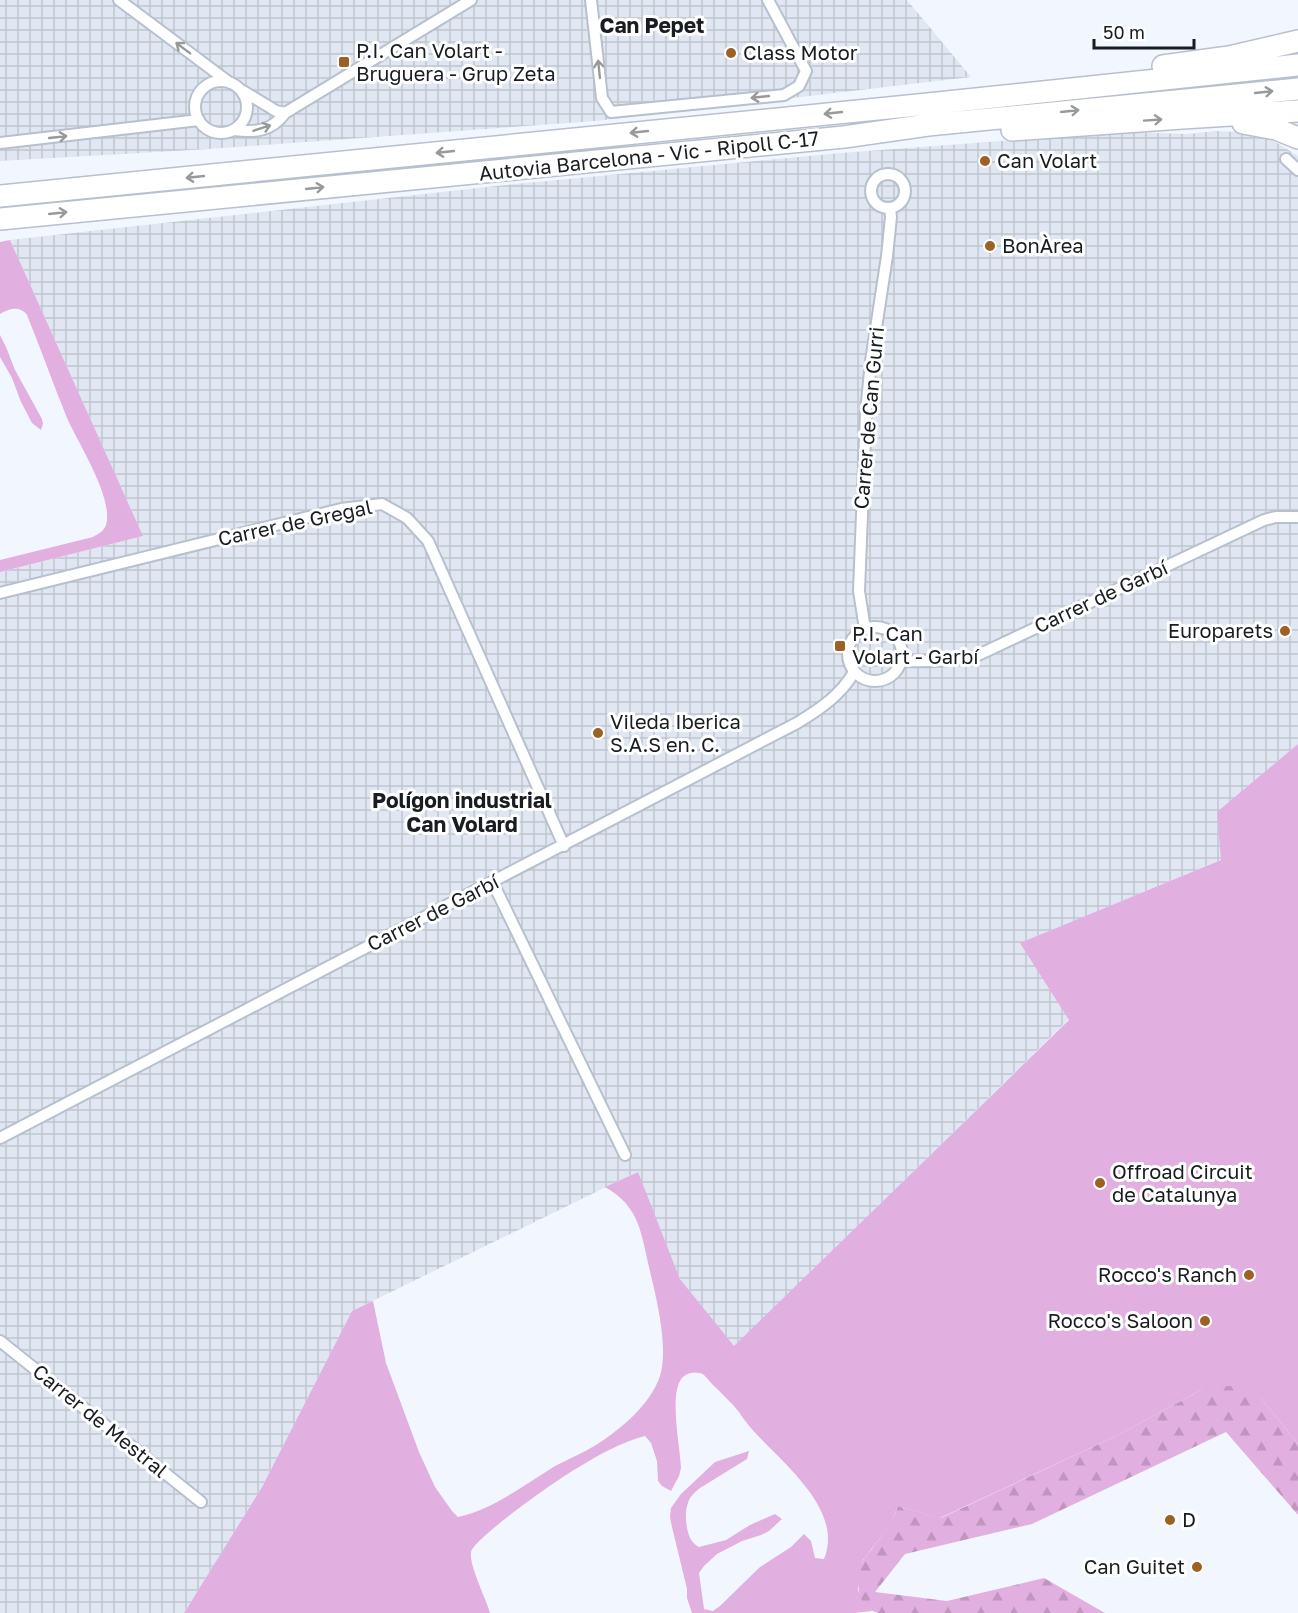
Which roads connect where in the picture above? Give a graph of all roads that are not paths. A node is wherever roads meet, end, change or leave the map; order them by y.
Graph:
1 (119, 0) edge
2 (471, 0) edge
3 (591, 0) edge
4 (768, 0) edge
5 (1298, 41) edge
6 (1298, 65) edge
7 (234, 85) junction
8 (1298, 89) edge
9 (1298, 111) edge
10 (285, 113) junction
11 (928, 114) junction
12 (1201, 118) junction
13 (199, 120) junction
14 (234, 130) junction
15 (1298, 138) edge
16 (0, 143) edge
17 (1286, 159) dead end
18 (1298, 170) edge
19 (111, 185) junction
20 (0, 186) edge
21 (0, 196) edge
22 (890, 208) dead end
23 (0, 219) edge
24 (1298, 517) edge
25 (0, 592) edge
26 (865, 629) junction
27 (901, 661) junction
28 (854, 672) junction
29 (564, 846) junction
30 (493, 883) junction
31 (0, 1138) edge
32 (625, 1155) dead end
33 (0, 1341) edge
34 (201, 1502) dead end

7 -> 1 street
2 - 10 street
4 -> 3 street
5 - 11 highway
6 - 11 highway, Autovia Barcelona - Vic - Ripoll C-17
7 - 10 street
7 - 13 street
7 - 14 street
11 -> 8 highway, Autovia Barcelona - Vic - Ripoll C-17
9 - 12 highway
14 -> 10 street
11 -> 12 highway
11 -> 19 highway, Autovia Barcelona - Vic - Ripoll C-17
23 -> 11 highway, Autovia Barcelona - Vic - Ripoll C-17
12 - 15 highway
13 - 14 street
16 -> 13 street
17 - 18 street
19 - 20 highway
19 - 21 highway
22 - 26 street, Carrer de Can Gurri
24 - 27 street, Carrer de Garbí
25 - 29 street, Carrer de Gregal
26 - 27 street
26 - 28 street
27 - 28 street
28 - 29 street, Carrer de Garbí
29 - 30 street, Carrer de Garbí
30 - 31 street, Carrer de Garbí
30 - 32 street
33 - 34 street, Carrer de Mestral

